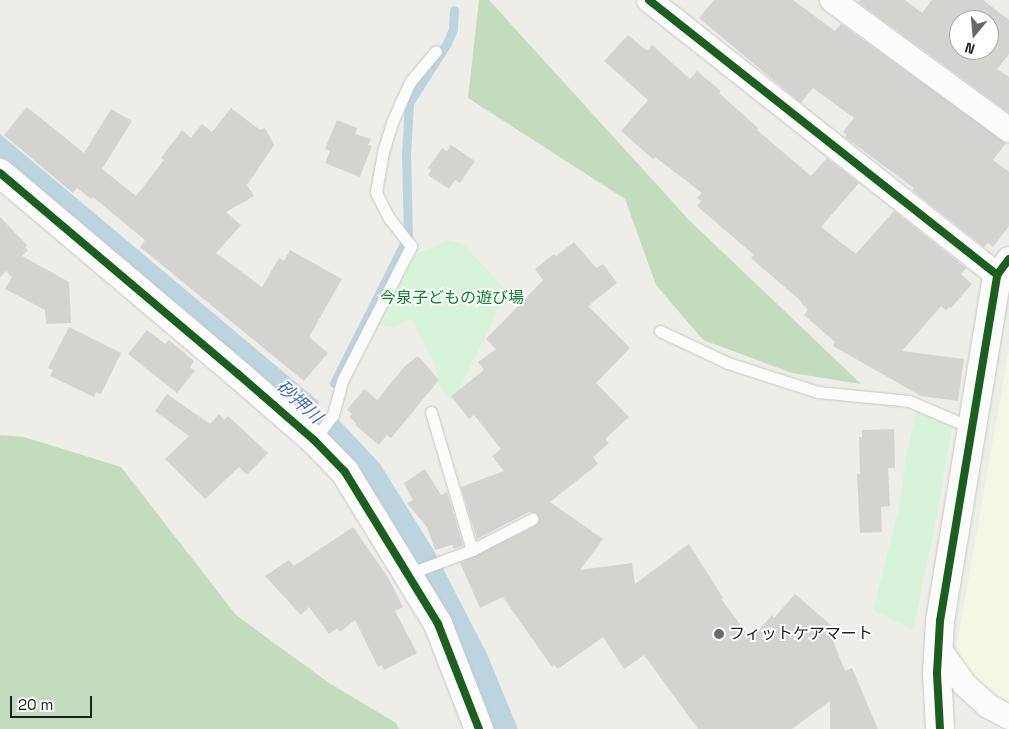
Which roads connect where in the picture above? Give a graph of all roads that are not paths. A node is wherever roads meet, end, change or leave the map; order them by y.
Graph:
1 (832, 0) edge
2 (662, 5) edge
3 (436, 51) dead end
4 (1009, 130) edge
5 (0, 173) edge
6 (1003, 267) edge
7 (660, 331) dead end
8 (431, 412) dead end
9 (972, 428) junction
10 (314, 440) junction
11 (532, 519) dead end
12 (472, 550) junction
13 (408, 574) junction
14 (939, 649) junction
15 (1009, 717) edge
16 (479, 729) edge
17 (940, 729) edge

1 - 4 street
2 - 6 street
3 - 10 lane
5 - 10 street
6 - 9 street
7 - 9 lane
8 - 12 lane
9 - 14 street
10 - 13 street
11 - 12 lane
12 - 13 lane
13 - 16 street
14 - 15 street
14 - 17 street

